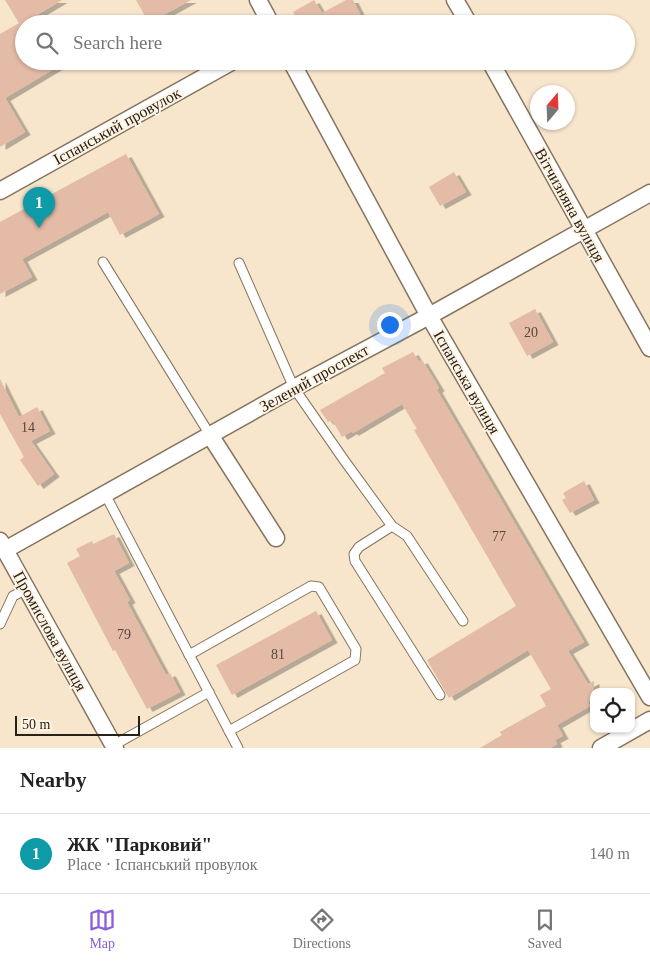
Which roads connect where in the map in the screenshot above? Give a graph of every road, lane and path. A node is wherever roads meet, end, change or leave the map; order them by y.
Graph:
1 (258, 0) edge
2 (455, 0) edge
3 (266, 15) edge
4 (464, 15) edge
5 (217, 70) edge
6 (296, 70) edge
7 (495, 70) edge
8 (0, 191) edge
9 (650, 193) edge
10 (584, 229) junction
11 (103, 262) dead end
12 (239, 263) dead end
13 (429, 316) junction
14 (650, 348) edge
15 (294, 388) junction
16 (210, 435) junction
17 (105, 494) junction
18 (392, 526) junction
19 (276, 538) dead end
20 (3, 545) edge
21 (27, 588) junction
22 (463, 621) dead end
23 (0, 624) edge
24 (189, 655) junction
25 (209, 692) junction
26 (440, 695) dead end
27 (650, 698) edge
28 (650, 720) edge
29 (229, 731) junction
30 (114, 746) edge
31 (238, 748) edge
32 (601, 748) edge

1 - 3 street
2 - 4 street
5 - 8 street, Іспанський провулок
6 - 13 street, Іспанська вулиця
7 - 10 street, Вітчизняна вулиця
9 - 10 street, Зелений проспект
10 - 13 street, Зелений проспект
10 - 14 street, Вітчизняна вулиця
11 - 16 lane
12 - 15 lane
13 - 15 street, Зелений проспект
13 - 27 street, Іспанська вулиця
15 - 16 street, Зелений проспект
15 - 18 lane
16 - 17 street, Зелений проспект
16 - 19 street
17 - 20 street, Зелений проспект
17 - 24 lane
18 - 22 lane
18 - 26 lane
20 - 21 street, Промислова вулиця
21 - 23 lane
21 - 30 street, Промислова вулиця
24 - 25 lane
24 - 29 lane
25 - 29 lane
25 - 30 lane
28 - 32 street
29 - 31 lane

